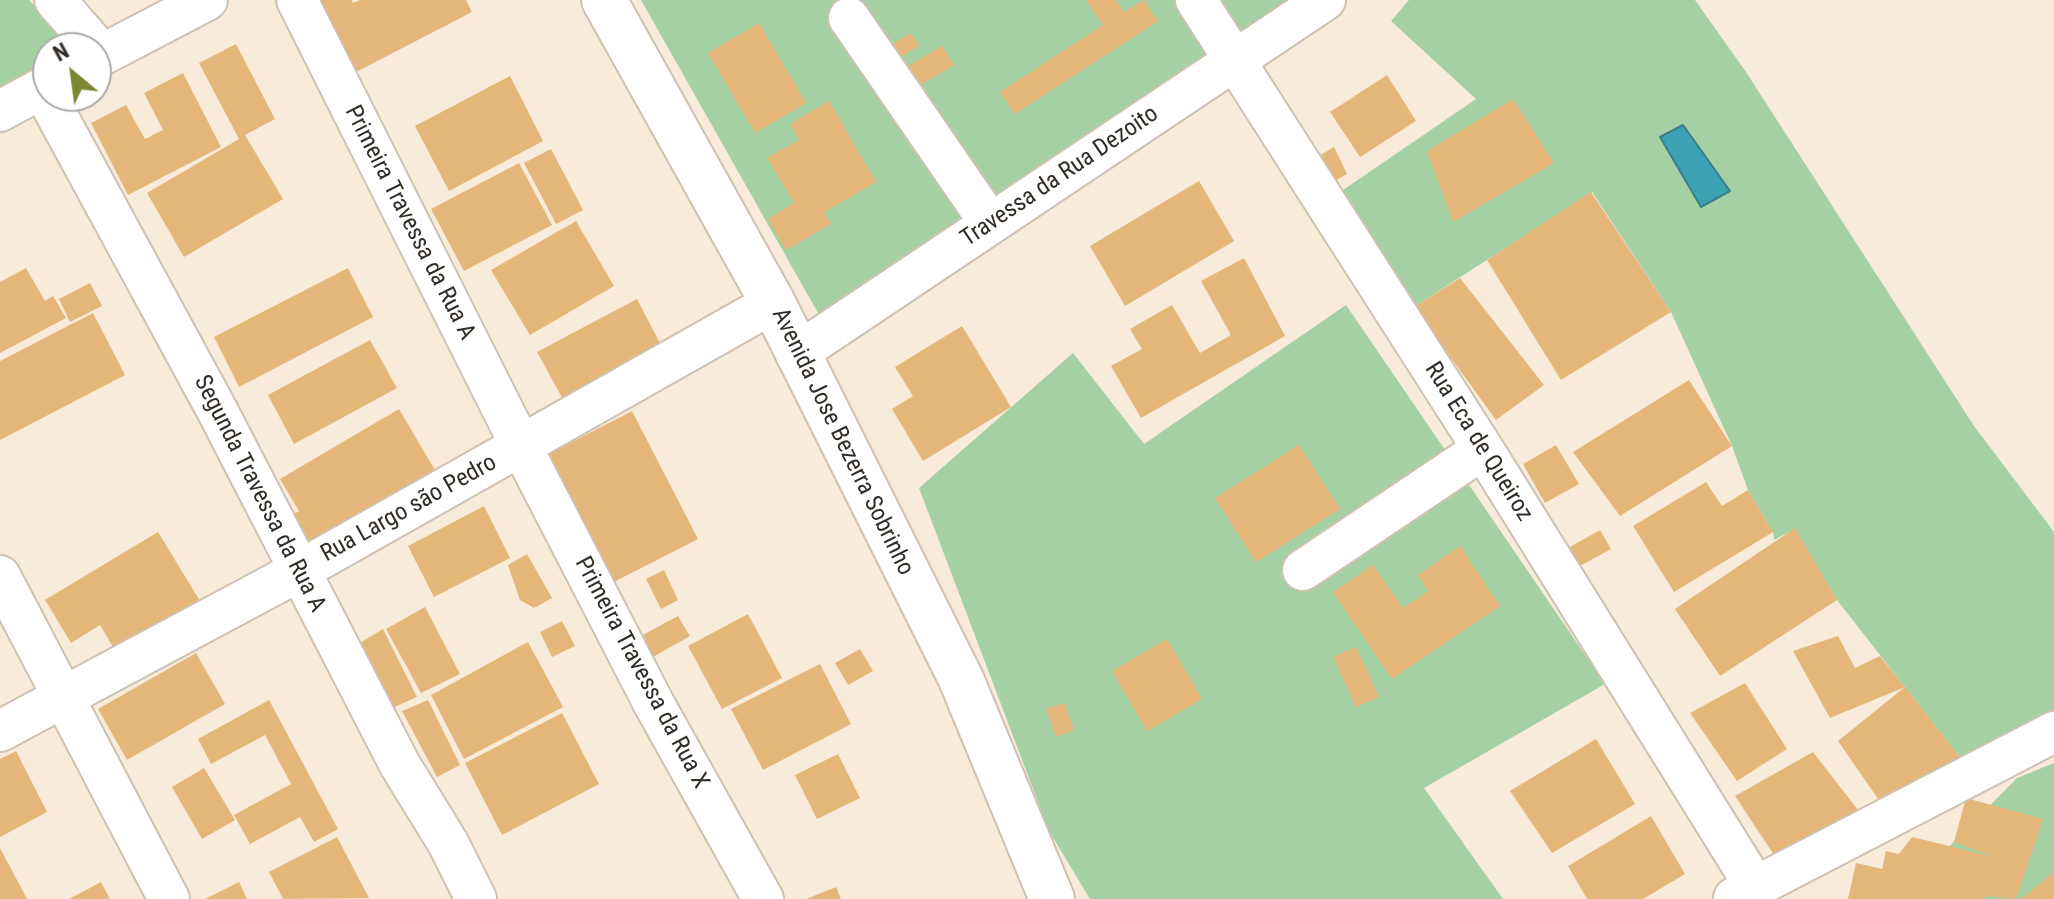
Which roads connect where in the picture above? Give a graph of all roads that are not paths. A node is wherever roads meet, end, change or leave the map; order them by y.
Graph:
1 (55, 0) edge
2 (207, 0) edge
3 (297, 0) edge
4 (604, 0) edge
5 (1196, 0) edge
6 (1325, 0) edge
7 (849, 18) dead end
8 (80, 32) edge
9 (112, 49) edge
10 (1234, 61) junction
11 (32, 94) edge
12 (0, 111) edge
13 (58, 112) edge
14 (990, 223) junction
15 (773, 303) junction
16 (796, 354) junction
17 (521, 446) junction
18 (1483, 449) junction
19 (1303, 570) dead end
20 (299, 571) junction
21 (0, 576) edge
22 (62, 696) junction
23 (0, 731) edge
24 (2054, 732) edge
25 (1744, 892) edge
26 (169, 899) edge
27 (476, 899) edge
28 (763, 899) edge
29 (1052, 899) edge

1 - 8 street
2 - 9 street
3 - 17 street, Primeira Travessa da Rua A
4 - 15 main road, Avenida Jose Bezerra Sobrinho
5 - 10 street, Rua Eca de Queiroz
6 - 10 street, Travessa da Rua Dezoito
7 - 14 street
10 - 14 street, Travessa da Rua Dezoito
10 - 18 street, Rua Eca de Queiroz
11 - 12 street
13 - 20 street, Segunda Travessa da Rua A
14 - 16 street, Travessa da Rua Dezoito
15 - 16 main road, Avenida Jose Bezerra Sobrinho
15 - 17 street, Rua Largo são Pedro
16 - 29 main road, Avenida Jose Bezerra Sobrinho
17 - 20 street, Rua Largo são Pedro
17 - 28 street, Primeira Travessa da Rua X
18 - 19 street
18 - 25 street, Rua Eca de Queiroz
20 - 22 street, Rua Largo são Pedro
20 - 27 street, Segunda Travessa da Rua A
21 - 22 street
22 - 23 street, Rua Largo são Pedro
22 - 26 street
24 - 25 street

